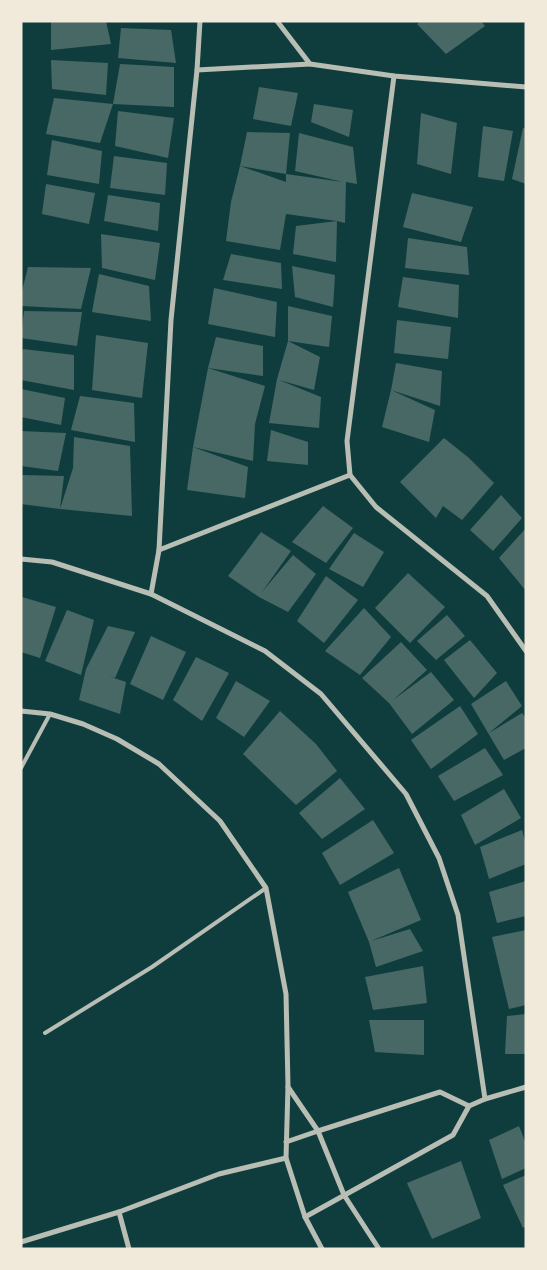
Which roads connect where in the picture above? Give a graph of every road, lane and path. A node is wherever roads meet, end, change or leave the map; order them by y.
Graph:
1 (200, 21) edge
2 (277, 21) edge
3 (310, 64) junction
4 (197, 70) junction
5 (394, 76) junction
6 (526, 87) edge
7 (350, 475) junction
8 (159, 550) junction
9 (21, 559) edge
10 (151, 594) junction
11 (526, 651) edge
12 (21, 711) edge
13 (50, 714) junction
14 (21, 768) edge
15 (266, 888) junction
16 (45, 1033) dead end
17 (288, 1086) junction
18 (526, 1086) edge
19 (485, 1099) junction
20 (469, 1106) junction
21 (318, 1131) junction
22 (286, 1142) junction
23 (286, 1158) junction
24 (344, 1195) junction
25 (119, 1212) junction
26 (305, 1218) junction
27 (21, 1242) edge
28 (129, 1249) edge
29 (322, 1249) edge
30 (379, 1249) edge

1 - 4 street
2 - 3 street
3 - 4 street
3 - 5 street
4 - 8 street
5 - 6 street
5 - 7 street
7 - 8 street
7 - 11 street
8 - 10 street
9 - 10 street
10 - 19 street
12 - 13 street
13 - 14 lane
13 - 15 street
15 - 16 lane
15 - 17 street
17 - 21 street
17 - 22 street
18 - 19 street
19 - 20 street
20 - 21 street
20 - 24 street
21 - 22 street
21 - 24 street
22 - 23 street
23 - 25 street
23 - 26 street
24 - 26 street
24 - 30 street
25 - 27 street
25 - 28 street
26 - 29 street

